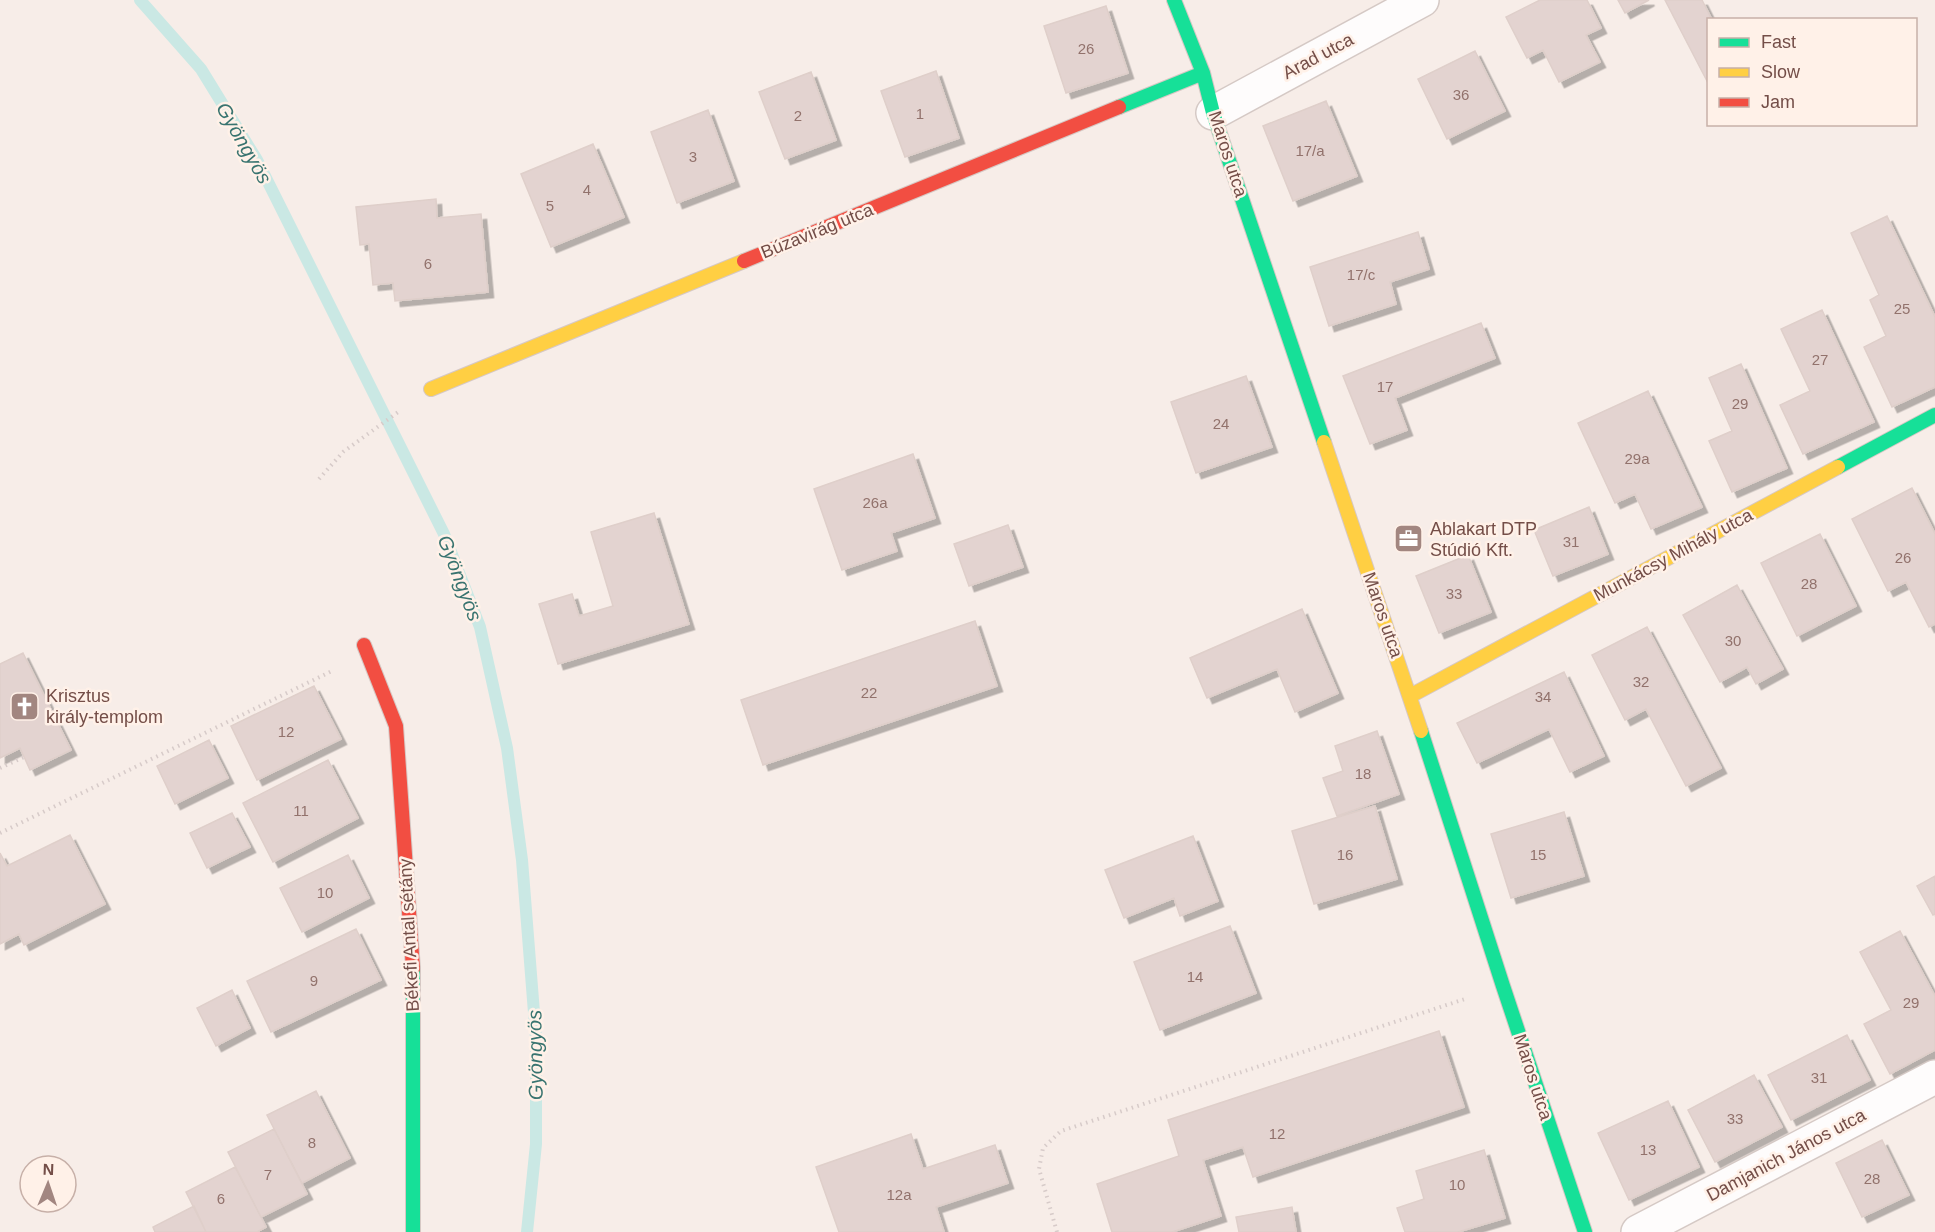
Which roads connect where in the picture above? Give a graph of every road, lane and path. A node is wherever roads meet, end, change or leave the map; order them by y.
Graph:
1 (1174, 0) edge
2 (1422, 0) edge
3 (1203, 73) junction
4 (1214, 113) junction
5 (431, 389) joint
6 (1935, 415) edge
7 (319, 479) dead end
8 (366, 650) joint
9 (1410, 696) junction
10 (24, 757) dead end
11 (0, 768) edge
12 (0, 833) edge
13 (1503, 986) junction
14 (1935, 1077) edge
15 (413, 1232) edge
16 (1057, 1232) edge
17 (1585, 1232) edge
18 (1638, 1232) edge

1 - 3 street, Maros utca
2 - 4 street, Arad utca
3 - 4 street, Maros utca
3 - 5 street, Búzavirág utca
4 - 9 street, Maros utca
5 - 7 path
6 - 9 street, Munkácsy Mihály utca
8 - 12 path
8 - 15 street, Békefi Antal sétány
9 - 13 street, Maros utca
10 - 11 path
13 - 16 path
13 - 17 street, Maros utca
14 - 18 street, Damjanich János utca

